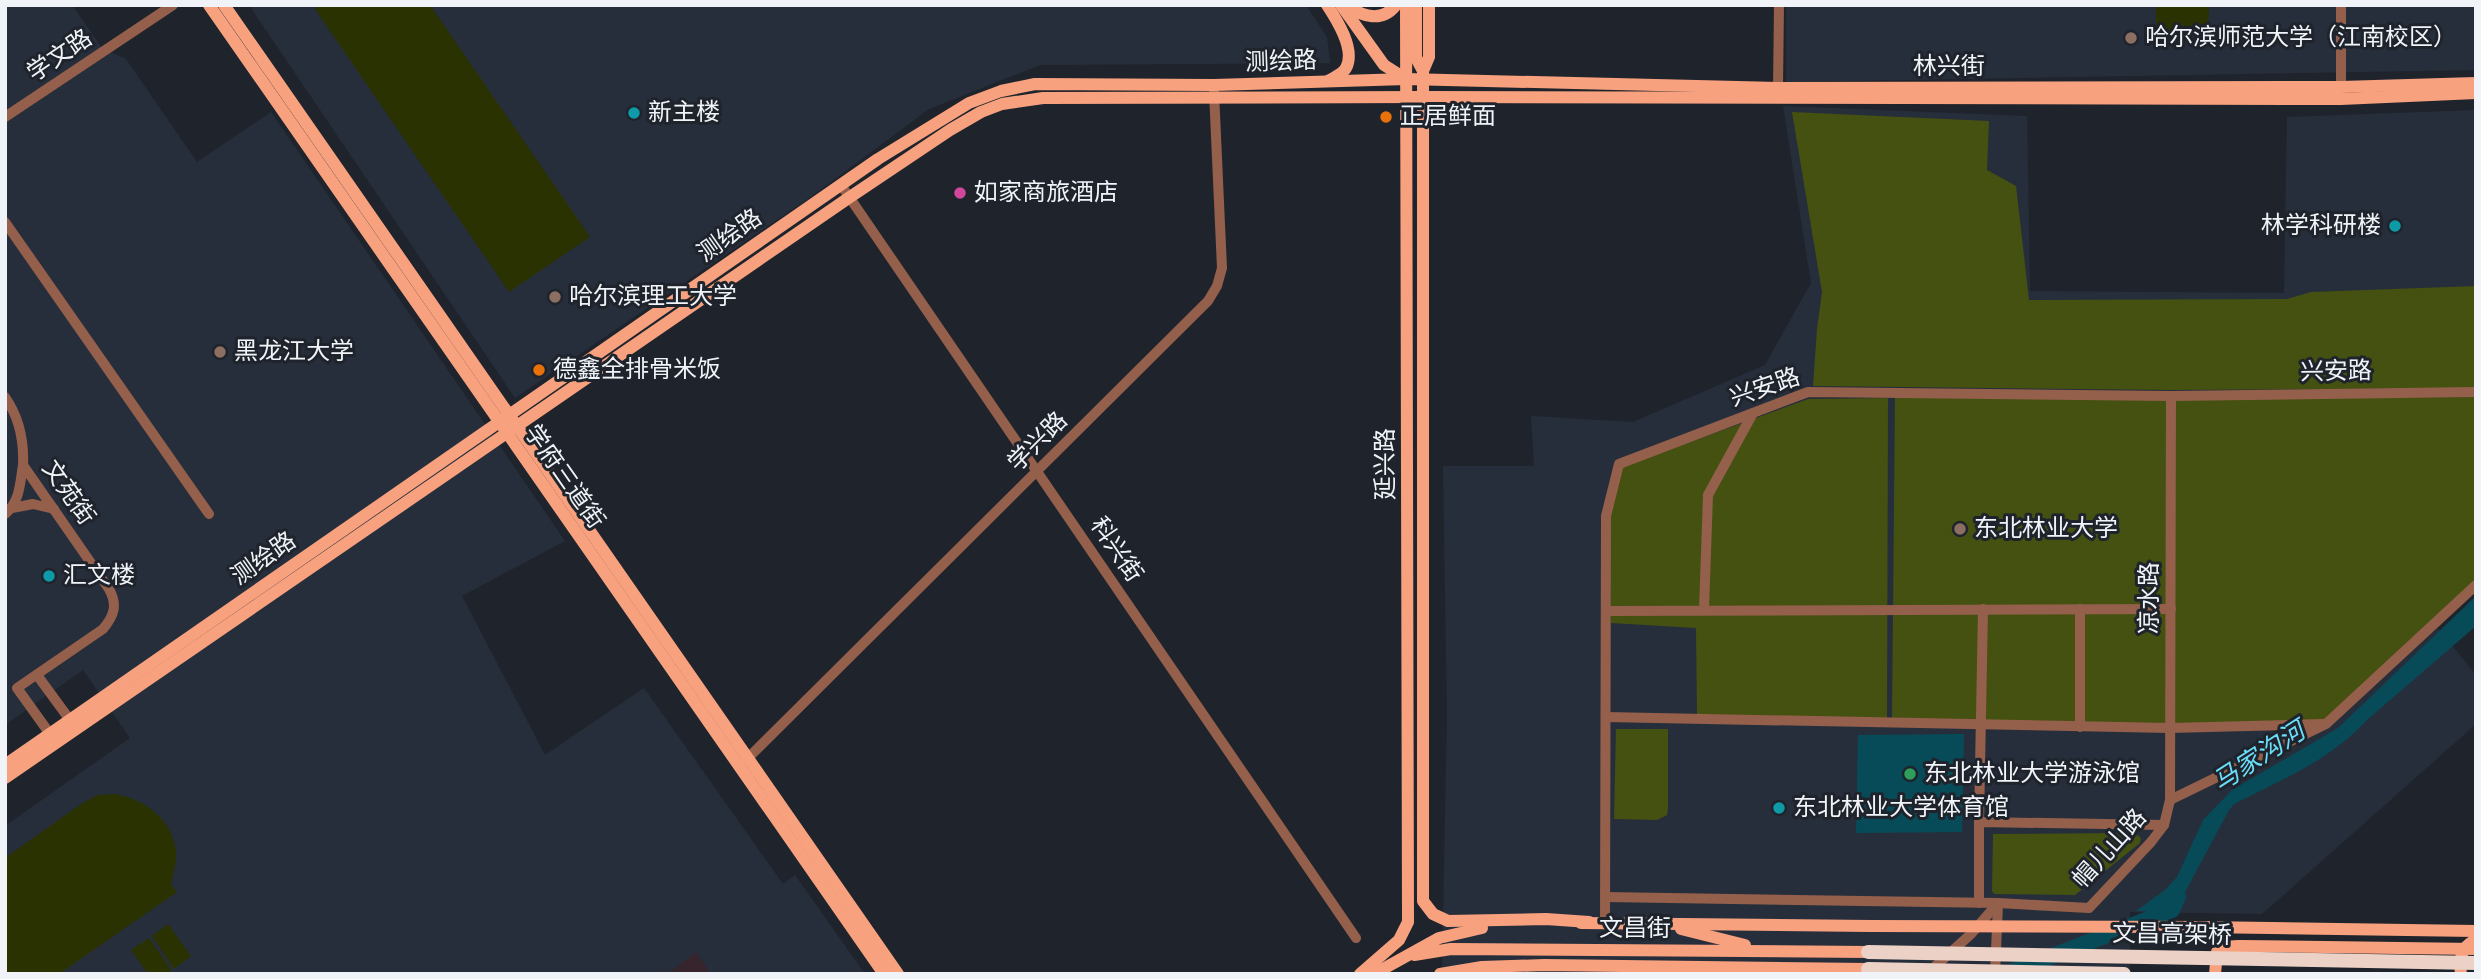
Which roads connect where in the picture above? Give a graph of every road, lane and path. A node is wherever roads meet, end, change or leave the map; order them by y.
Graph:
1 (173, 5) edge
2 (209, 5) edge
3 (224, 5) edge
4 (1327, 5) edge
5 (1344, 5) edge
6 (1396, 5) edge
7 (1406, 5) edge
8 (1416, 5) edge
9 (1430, 5) edge
10 (1779, 5) edge
11 (2341, 5) edge
12 (1423, 75) junction
13 (1406, 79) junction
14 (1326, 82) junction
15 (2476, 83) edge
16 (2341, 87) junction
17 (1778, 88) junction
18 (1214, 91) junction
19 (2476, 93) edge
20 (1407, 97) junction
21 (1424, 97) junction
22 (5, 117) edge
23 (841, 185) junction
24 (850, 197) junction
25 (5, 222) edge
26 (2476, 392) edge
27 (2171, 396) junction
28 (5, 397) edge
29 (1753, 413) junction
30 (508, 424) junction
31 (23, 465) junction
32 (1037, 472) junction
33 (54, 509) junction
34 (9, 511) edge
35 (209, 514) dead end
36 (2476, 584) edge
37 (2171, 608) junction
38 (1983, 609) junction
39 (2080, 609) junction
40 (1704, 610) junction
41 (1606, 611) junction
42 (37, 675) junction
43 (1606, 717) junction
44 (70, 720) junction
45 (2326, 724) junction
46 (1981, 725) junction
47 (2080, 727) junction
48 (2170, 728) junction
49 (50, 734) junction
50 (743, 763) junction
51 (5, 765) edge
52 (5, 778) edge
53 (2170, 800) junction
54 (1979, 822) junction
55 (2164, 825) junction
56 (1605, 897) junction
57 (1979, 903) junction
58 (1998, 903) junction
59 (1589, 922) junction
60 (1605, 922) junction
61 (1663, 924) junction
62 (2476, 931) edge
63 (1356, 938) dead end
64 (2476, 940) edge
65 (2476, 949) edge
66 (1790, 950) junction
67 (1868, 952) joint
68 (1403, 958) junction
69 (2476, 963) edge
70 (1589, 967) junction
71 (1868, 969) joint
72 (884, 974) edge
73 (898, 974) edge
74 (1360, 974) edge
75 (1374, 974) edge
76 (1440, 974) edge
77 (1563, 974) edge
78 (1927, 974) edge
79 (1995, 974) edge
80 (2124, 974) edge
81 (2215, 974) edge
82 (2461, 974) edge

1 - 22 street, 学文路
2 - 30 main road, 学府三道街
3 - 30 main road, 学府三道街
4 - 14 main road
5 - 6 main road
5 - 13 main road
7 - 13 main road, 延兴路
8 - 12 main road
9 - 12 main road, 延兴路
10 - 17 street
11 - 16 street
12 - 13 main road, 测绘路
12 - 17 main road, 林兴街
12 - 21 main road, 延兴路
13 - 14 main road, 测绘路
13 - 20 main road, 延兴路
14 - 18 main road, 测绘路
15 - 16 main road, 林兴街
16 - 17 main road, 林兴街
18 - 20 main road, 测绘路
18 - 23 main road, 测绘路
18 - 24 main road, 测绘路
18 - 32 street, 学兴路
19 - 21 main road, 林兴街
20 - 21 main road, 测绘路
20 - 74 main road, 延兴路
21 - 59 main road, 延兴路
23 - 24 street, 科兴街
23 - 30 main road, 测绘路
24 - 30 main road, 测绘路
24 - 32 street, 科兴街
25 - 35 street
26 - 27 street, 兴安路
27 - 29 street, 兴安路
27 - 37 street, 凉水路
28 - 31 street, 文苑街
29 - 40 street
29 - 41 street, 兴安路
30 - 44 main road, 测绘路
30 - 50 main road, 学府三道街
30 - 52 main road, 测绘路
31 - 33 street, 文苑街
31 - 34 street
32 - 50 street, 学兴路
32 - 63 street, 科兴街
33 - 34 street
33 - 42 street, 文苑街
36 - 45 street, 帽儿山路
37 - 39 street
37 - 48 street, 凉水路
38 - 39 street
38 - 40 street
38 - 46 street
39 - 47 street
40 - 41 street
41 - 43 street, 兴安路
42 - 44 street
42 - 49 street
43 - 46 street
43 - 56 street, 兴安路
44 - 49 main road, 测绘路
45 - 48 street
45 - 53 street, 帽儿山路
46 - 47 street
46 - 54 street
47 - 48 street
48 - 53 street, 凉水路
49 - 51 main road, 测绘路
50 - 72 main road, 学府三道街
50 - 73 main road, 学府三道街
53 - 55 street, 帽儿山路
54 - 55 street
54 - 57 street
55 - 58 street, 帽儿山路
56 - 57 street, 帽儿山路
56 - 60 street, 兴安路
57 - 58 street, 帽儿山路
58 - 78 street
58 - 79 street, bridge
59 - 60 main road
59 - 68 main road
60 - 61 main road
61 - 62 main road, bridge
61 - 66 main road
64 - 82 main road
65 - 81 main road, bridge
66 - 67 main road, 文昌街
66 - 68 main road, 文昌街
67 - 69 highway, 文昌高架桥, bridge
68 - 75 main road
70 - 71 main road, 文昌街
70 - 76 main road, 文昌街
70 - 77 main road
71 - 80 highway, 文昌高架桥, bridge

